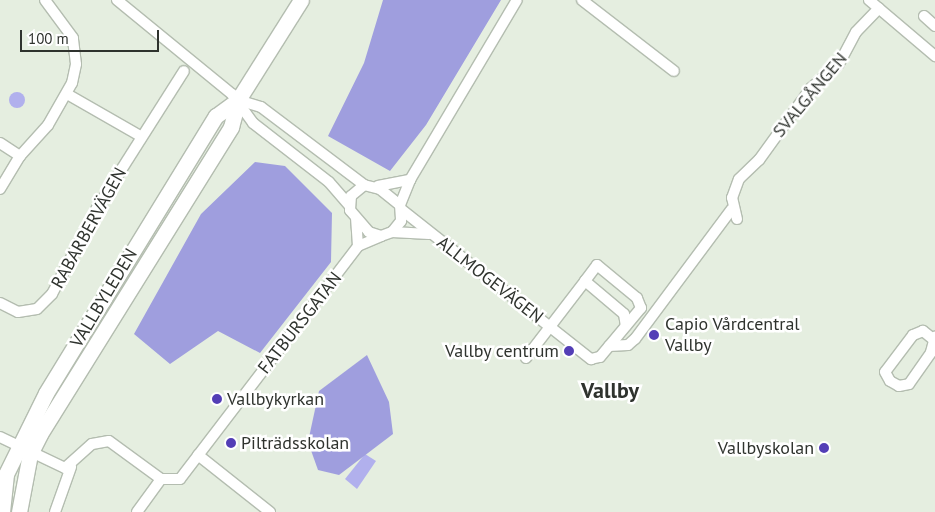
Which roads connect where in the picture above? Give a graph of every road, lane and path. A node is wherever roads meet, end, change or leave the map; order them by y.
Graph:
1 (117, 0) edge
2 (301, 0) edge
3 (516, 0) edge
4 (582, 0) edge
5 (869, 0) edge
6 (51, 2) edge
7 (879, 8) junction
8 (924, 16) dead end
9 (935, 26) edge
10 (935, 56) edge
11 (184, 71) dead end
12 (674, 71) dead end
13 (67, 94) junction
14 (238, 100) junction
15 (142, 137) junction
16 (0, 144) edge
17 (20, 156) junction
18 (410, 180) junction
19 (368, 185) junction
20 (0, 188) edge
21 (349, 205) junction
22 (401, 208) junction
23 (732, 209) junction
24 (356, 219) junction
25 (736, 220) dead end
26 (392, 232) junction
27 (430, 234) junction
28 (381, 236) junction
29 (358, 246) junction
30 (585, 281) junction
31 (0, 303) edge
32 (626, 326) junction
33 (549, 327) junction
34 (934, 338) edge
35 (609, 346) junction
36 (526, 358) dead end
37 (0, 436) edge
38 (17, 445) junction
39 (30, 454) junction
40 (198, 455) junction
41 (71, 467) junction
42 (161, 479) junction
43 (2, 512) edge
44 (20, 512) edge
45 (55, 512) edge
46 (136, 512) edge
47 (270, 512) edge

1 - 14 street
2 - 14 main road, VALLBYLEDEN
3 - 18 street
4 - 12 street
5 - 7 street
6 - 13 street
7 - 10 street
7 - 23 street, SVALGÅNGEN
8 - 9 street
11 - 15 street, RABARBERVÄGEN
13 - 15 street
13 - 17 street
14 - 19 street
14 - 21 street
14 - 38 main road, VALLBYLEDEN
14 - 39 main road, VALLBYLEDEN
15 - 31 street, RABARBERVÄGEN
16 - 17 street
17 - 20 street
18 - 19 street
18 - 22 street
19 - 21 street
19 - 22 street
21 - 24 street
22 - 26 street
22 - 27 street, ALLMOGEVÄGEN
23 - 25 street
23 - 35 street, SVALGÅNGEN
24 - 28 street
24 - 29 street
26 - 27 street, ALLMOGEVÄGEN
26 - 28 street
27 - 33 street, ALLMOGEVÄGEN
28 - 29 street, FATBURSGATAN
29 - 40 street, FATBURSGATAN
30 - 32 street
30 - 32 street
30 - 33 street
32 - 35 street
33 - 35 street, ALLMOGEVÄGEN
33 - 36 street
34 - 34 street
37 - 38 street
38 - 39 street
38 - 43 main road, VALLBYLEDEN
39 - 41 street
39 - 44 main road, VALLBYLEDEN
40 - 42 street, FATBURSGATAN
40 - 47 street
41 - 42 street
41 - 45 street
42 - 46 street

